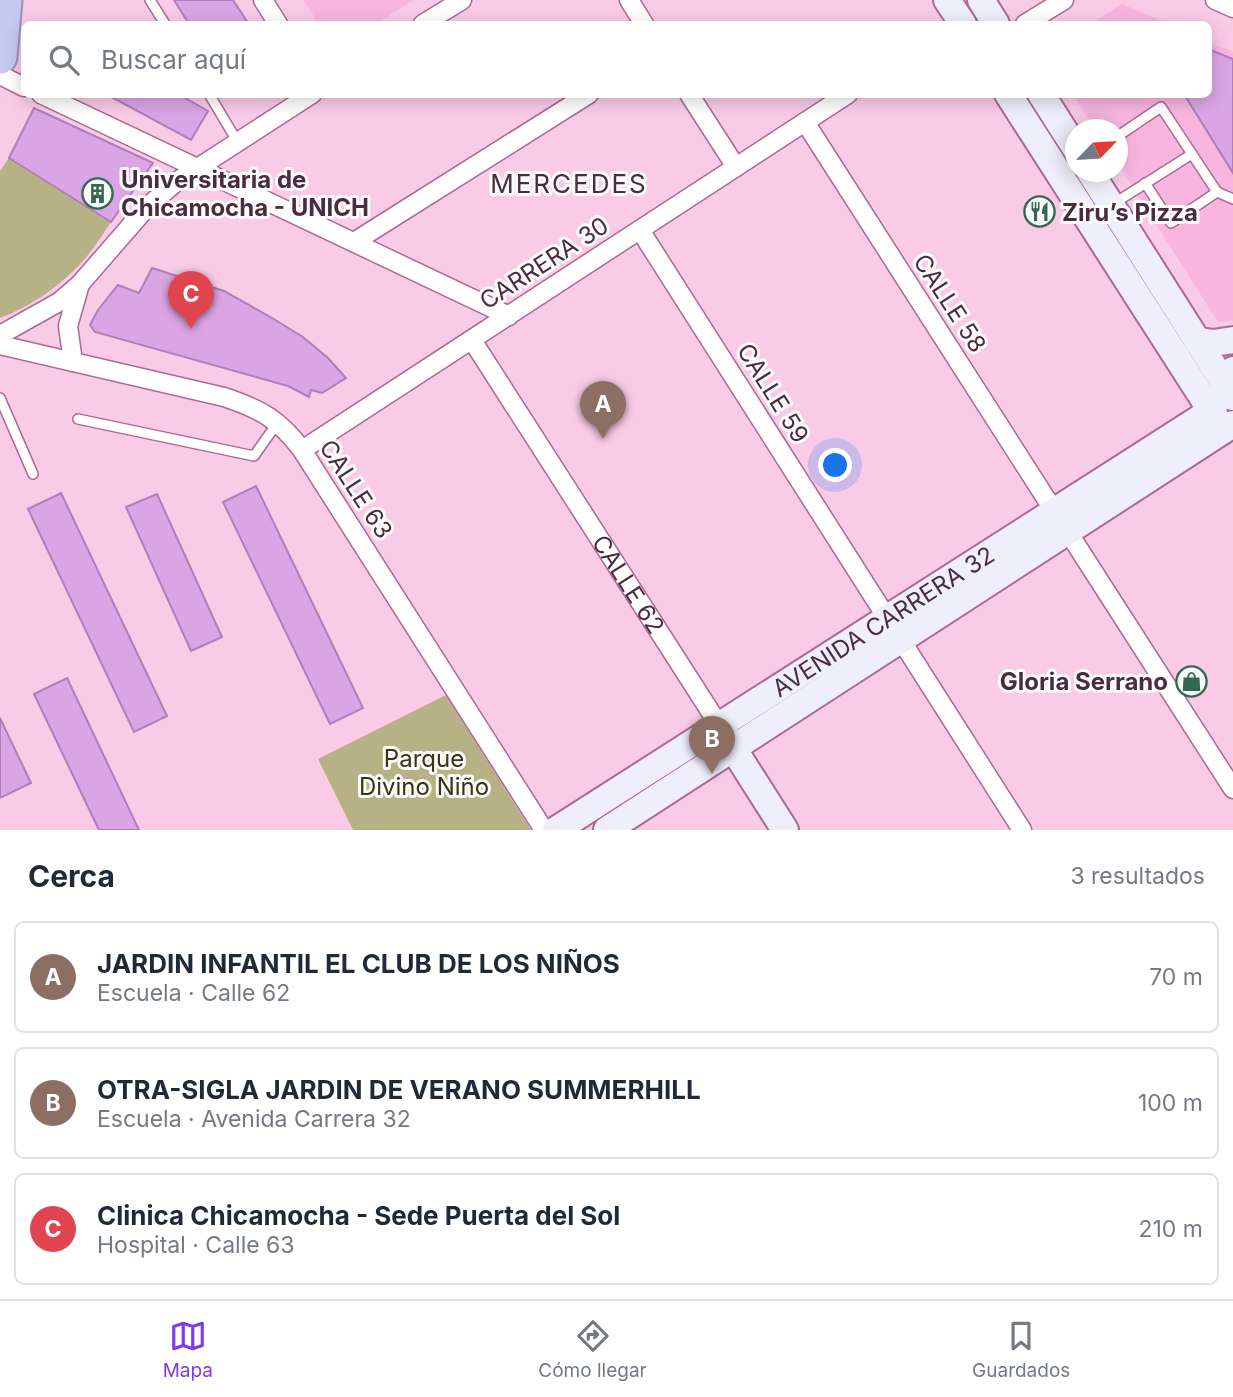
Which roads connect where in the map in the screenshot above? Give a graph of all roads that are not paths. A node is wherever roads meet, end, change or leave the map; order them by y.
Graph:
1 (5, 0) edge
2 (150, 0) edge
3 (263, 0) edge
4 (462, 0) edge
5 (629, 0) edge
6 (981, 0) edge
7 (1064, 0) edge
8 (1215, 0) edge
9 (1233, 8) edge
10 (163, 21) edge
11 (276, 21) edge
12 (428, 21) edge
13 (642, 21) edge
14 (994, 21) edge
15 (1030, 21) edge
16 (0, 57) edge
17 (0, 75) edge
18 (21, 86) edge
19 (49, 98) edge
20 (211, 98) edge
21 (306, 98) edge
22 (583, 98) edge
23 (692, 98) edge
24 (842, 98) edge
25 (1011, 98) edge
26 (1044, 98) edge
27 (805, 122) junction
28 (1128, 129) edge
29 (1065, 132) edge
30 (237, 141) junction
31 (1192, 154) junction
32 (195, 167) junction
33 (736, 167) junction
34 (1096, 182) edge
35 (1145, 183) junction
36 (1217, 192) junction
37 (1233, 199) edge
38 (1111, 205) junction
39 (640, 230) junction
40 (354, 242) junction
41 (80, 284) junction
42 (509, 316) junction
43 (0, 335) edge
44 (472, 340) junction
45 (1233, 340) edge
46 (1197, 341) junction
47 (0, 345) edge
48 (73, 362) junction
49 (0, 398) edge
50 (1228, 409) edge
51 (78, 419) dead end
52 (278, 422) junction
53 (302, 450) junction
54 (33, 474) dead end
55 (1061, 521) junction
56 (894, 629) junction
57 (719, 726) junction
58 (733, 748) junction
59 (1233, 789) edge
60 (544, 830) edge
61 (556, 830) edge
62 (607, 830) edge
63 (785, 830) edge
64 (1022, 830) edge

1 - 16 highway
2 - 10 lane
3 - 11 street
4 - 12 street
5 - 13 street
6 - 14 street
7 - 15 street
8 - 9 street
17 - 18 street
19 - 32 street
20 - 30 lane
21 - 30 street
22 - 40 street
23 - 33 street
24 - 27 street, CARRERA 30
25 - 50 street
26 - 29 street
27 - 33 street, CARRERA 30
27 - 55 street, CALLE 58
28 - 31 lane
30 - 32 street
31 - 35 lane
31 - 36 lane
32 - 40 street
32 - 41 street
33 - 39 street, CARRERA 30
34 - 38 street
35 - 36 lane
35 - 38 lane
36 - 37 lane
38 - 46 street
39 - 42 street, CARRERA 30
39 - 56 street, CALLE 59
40 - 42 street
41 - 43 street
41 - 48 street
42 - 44 street, CARRERA 30
44 - 53 street, CARRERA 30
44 - 57 street, CALLE 62
45 - 46 street
46 - 50 street
47 - 48 street, CALLE 63
48 - 52 street, CALLE 63
49 - 54 lane
50 - 55 street, AVENIDA CARRERA 32
51 - 52 lane
52 - 53 street, CALLE 63
53 - 60 street, CALLE 63
55 - 56 street, AVENIDA CARRERA 32
55 - 59 street, CALLE 58
56 - 57 street, AVENIDA CARRERA 32
56 - 58 street, AVENIDA CARRERA 32
56 - 64 street, CALLE 59
57 - 58 street, CALLE 62
57 - 61 street, AVENIDA CARRERA 32
58 - 62 street, AVENIDA CARRERA 32
58 - 63 street, CALLE 62

